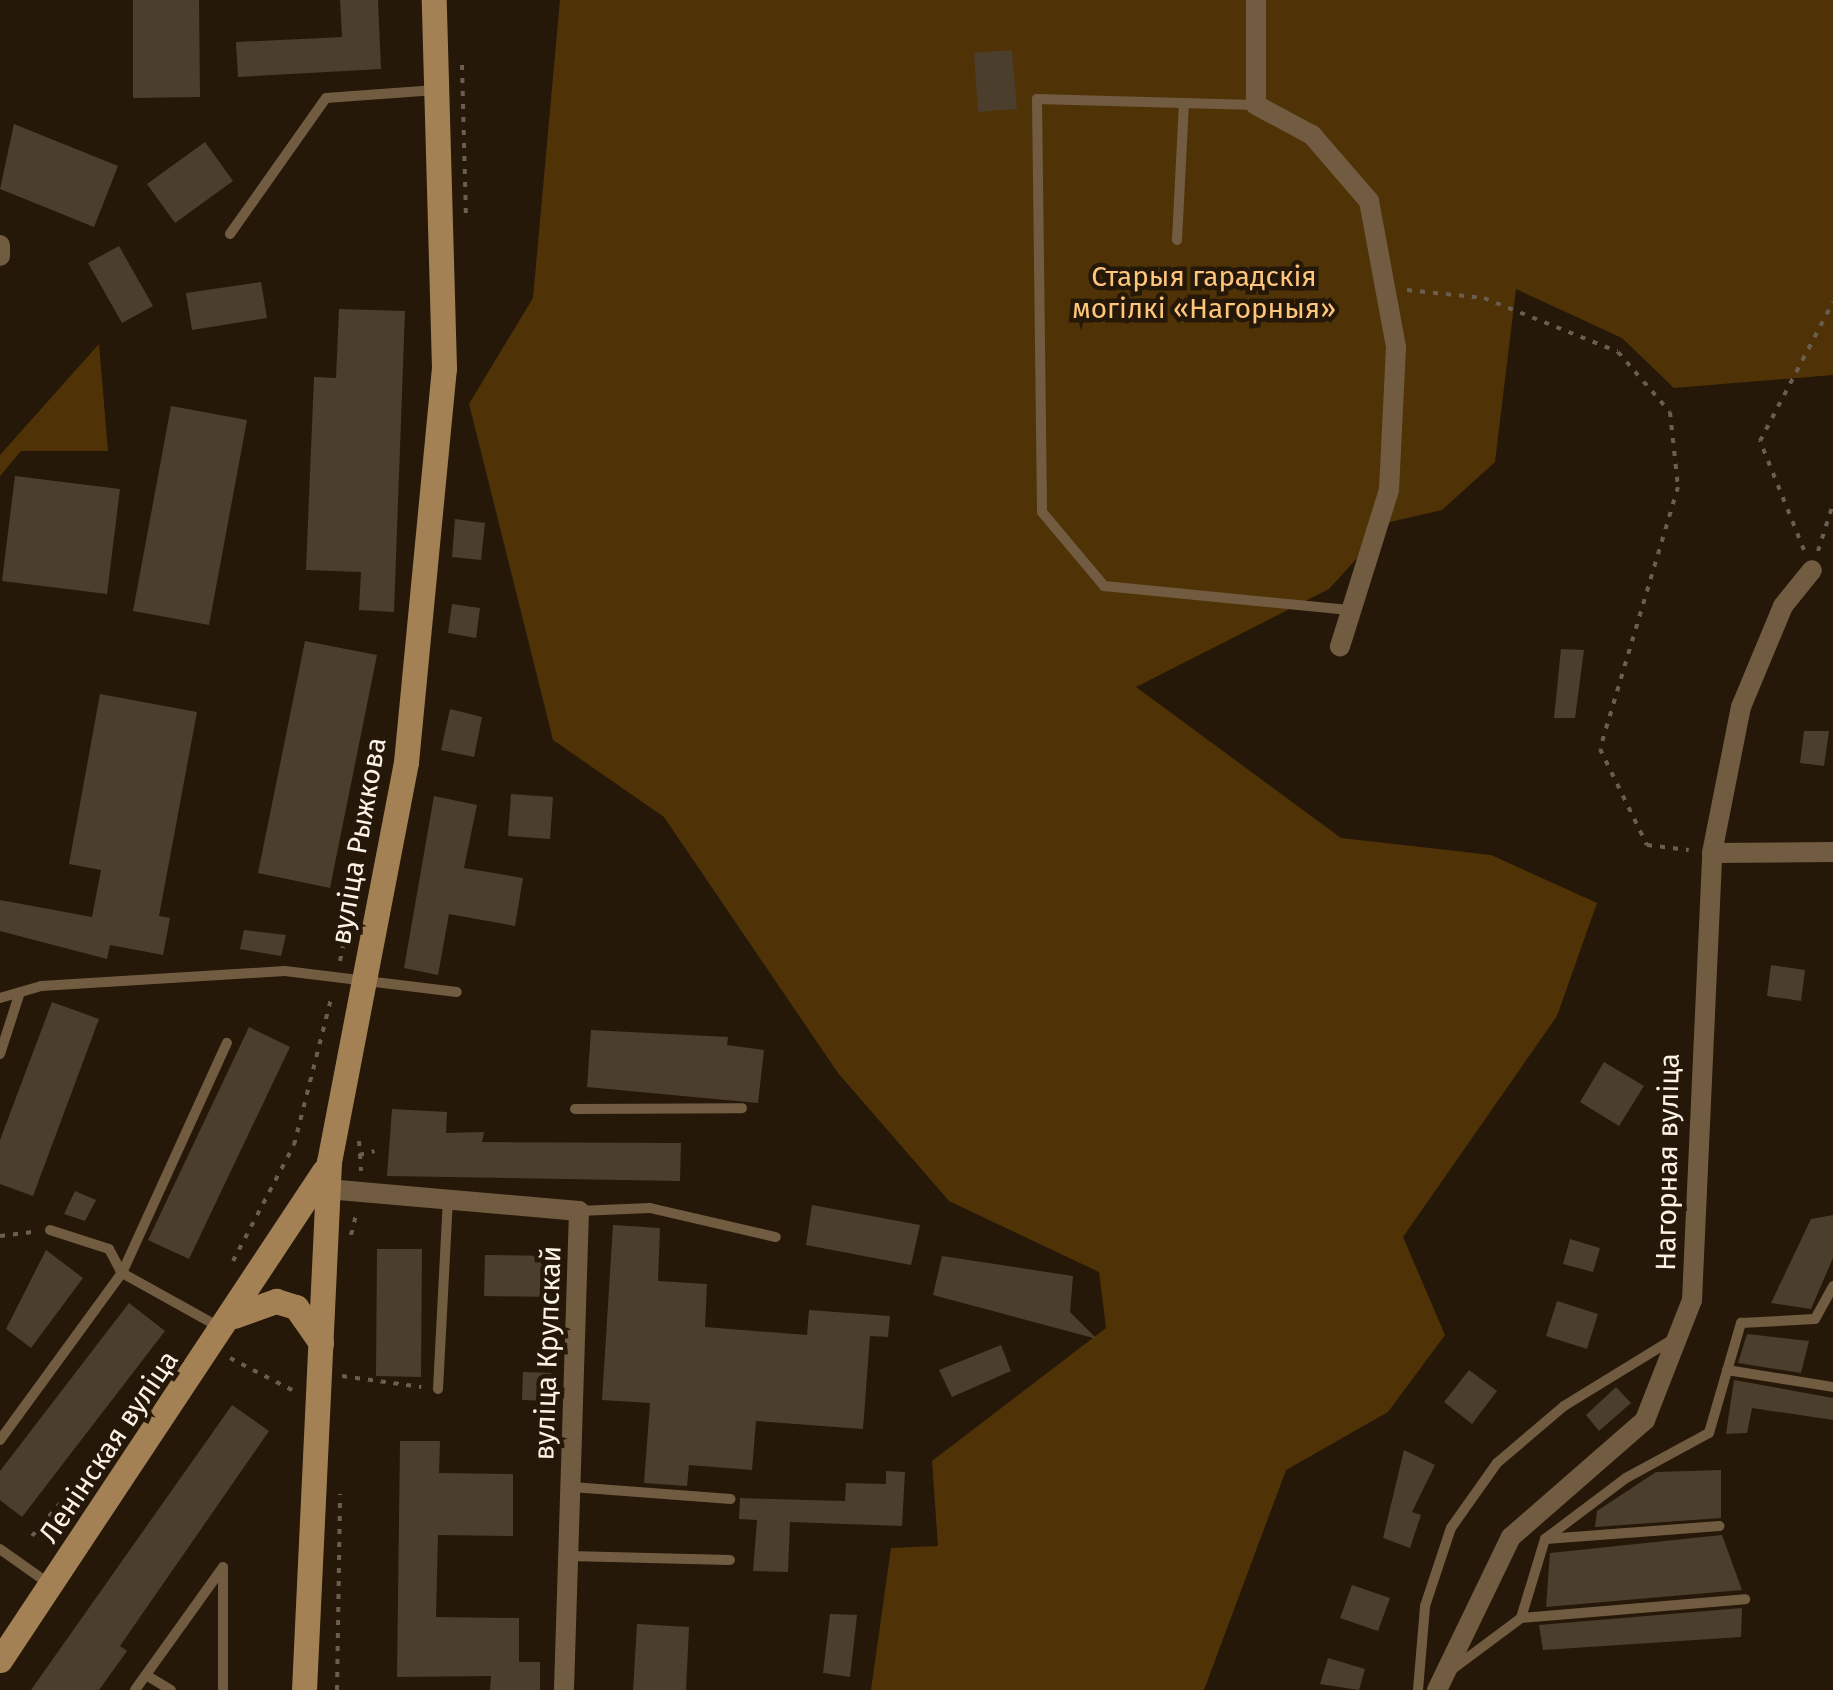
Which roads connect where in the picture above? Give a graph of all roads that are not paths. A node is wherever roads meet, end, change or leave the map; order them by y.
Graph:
1 (1256, 0) edge
2 (432, 7) edge
3 (437, 90) junction
4 (1184, 103) junction
5 (1256, 105) junction
6 (230, 234) dead end
7 (1178, 240) dead end
8 (0, 246) edge
9 (0, 256) edge
10 (1812, 570) road end
11 (1350, 610) junction
12 (1340, 646) dead end
13 (1833, 852) edge
14 (1712, 853) junction
15 (364, 978) junction
16 (20, 992) junction
17 (457, 992) dead end
18 (0, 998) edge
19 (227, 1043) dead end
20 (0, 1054) edge
21 (575, 1108) dead end
22 (742, 1108) dead end
23 (329, 1162) junction
24 (327, 1189) junction
25 (448, 1200) junction
26 (579, 1211) junction
27 (50, 1230) road end
28 (776, 1237) dead end
29 (122, 1273) junction
30 (1833, 1286) edge
31 (223, 1331) junction
32 (1677, 1337) junction
33 (322, 1344) junction
34 (1727, 1370) junction
35 (1833, 1387) edge
36 (438, 1389) road end
37 (0, 1440) edge
38 (572, 1487) junction
39 (731, 1499) dead end
40 (1720, 1526) dead end
41 (1545, 1539) junction
42 (0, 1548) edge
43 (569, 1556) junction
44 (730, 1560) dead end
45 (51, 1585) junction
46 (1745, 1599) dead end
47 (1521, 1618) junction
48 (0, 1660) edge
49 (146, 1675) junction
50 (1438, 1684) edge
51 (135, 1690) edge
52 (171, 1690) edge
53 (222, 1690) edge
54 (304, 1690) edge
55 (564, 1690) edge
56 (1418, 1690) edge

1 - 5 street
2 - 3 main road, вуліца Рыжкова
3 - 6 lane
3 - 15 main road, вуліца Рыжкова
4 - 5 lane
4 - 7 lane
4 - 11 lane
5 - 11 street
8 - 9 street
10 - 14 street, Нагорная вуліца
11 - 12 street
13 - 14 street
14 - 32 street, Нагорная вуліца
15 - 16 lane
15 - 17 lane
15 - 23 main road, вуліца Рыжкова
16 - 18 lane
16 - 20 lane
19 - 29 lane
21 - 22 lane
23 - 24 main road, вуліца Рыжкова
23 - 31 main road, Ленінская вуліца
24 - 25 street, вуліца Крупскай
24 - 33 main road, вуліца Рыжкова
25 - 26 street, вуліца Крупскай
25 - 36 lane
26 - 28 lane
26 - 38 street, вуліца Крупскай
27 - 29 lane
29 - 31 lane
29 - 37 lane
30 - 34 lane
31 - 33 main road
31 - 45 main road, Ленінская вуліца
32 - 50 street, Нагорная вуліца
32 - 56 lane
33 - 54 main road, вуліца Рыжкова
34 - 35 lane
34 - 41 lane
38 - 39 lane
38 - 43 street, вуліца Крупскай
40 - 41 lane
41 - 47 lane
42 - 45 lane
43 - 44 lane
43 - 55 street, вуліца Крупскай
45 - 48 main road, Ленінская вуліца
46 - 47 lane
47 - 50 lane
49 - 51 lane
49 - 52 lane
49 - 53 lane

